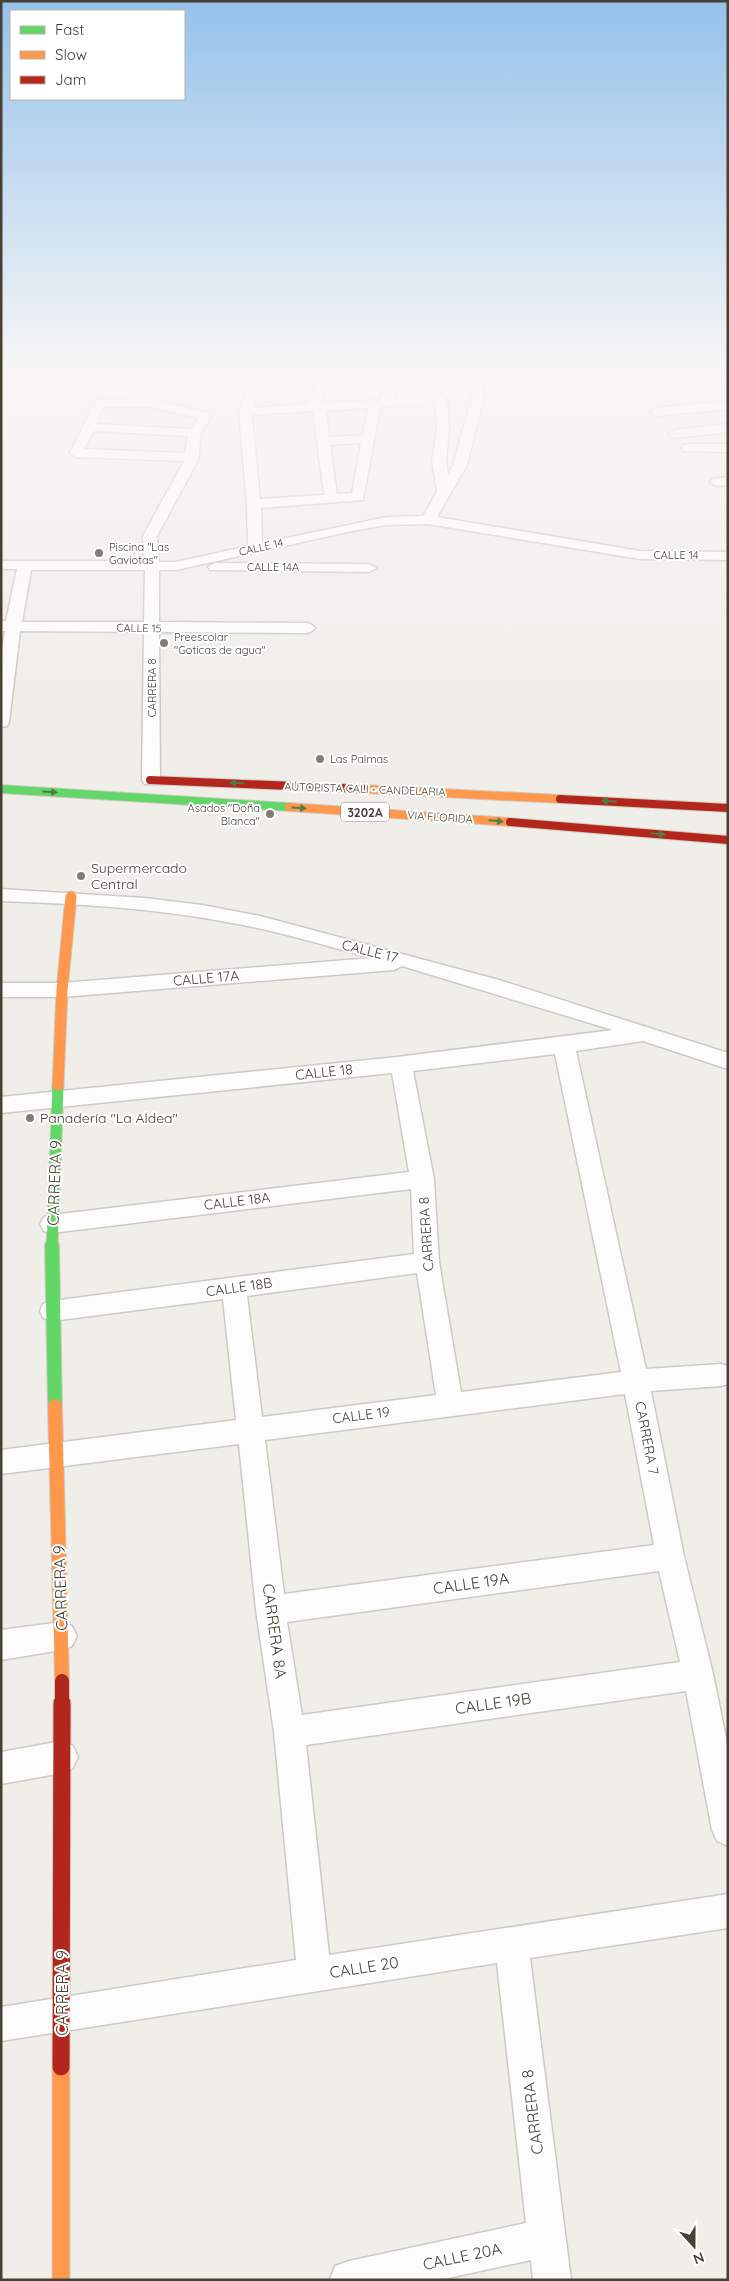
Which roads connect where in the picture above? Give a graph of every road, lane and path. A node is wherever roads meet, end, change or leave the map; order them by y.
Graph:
1 (181, 480) edge
2 (252, 480) edge
3 (328, 480) edge
4 (361, 480) edge
5 (442, 480) edge
6 (450, 480) edge
7 (443, 491) junction
8 (331, 499) junction
9 (254, 504) junction
10 (428, 520) junction
11 (255, 549) junction
12 (728, 556) edge
13 (1, 565) edge
14 (25, 565) junction
15 (152, 566) junction
16 (176, 566) junction
17 (369, 568) dead end
18 (7, 626) edge
19 (152, 628) junction
20 (307, 628) dead end
21 (1, 722) edge
22 (147, 779) joint
23 (1, 789) edge
24 (728, 808) edge
25 (728, 840) edge
26 (1, 895) edge
27 (71, 897) junction
28 (411, 962) junction
29 (1, 990) edge
30 (62, 990) junction
31 (646, 1033) junction
32 (564, 1046) junction
33 (728, 1061) edge
34 (400, 1064) junction
35 (58, 1099) junction
36 (1, 1105) edge
37 (422, 1179) junction
38 (52, 1224) junction
39 (426, 1262) junction
40 (234, 1288) junction
41 (52, 1311) junction
42 (721, 1375) dead end
43 (636, 1381) junction
44 (450, 1404) junction
45 (251, 1430) junction
46 (55, 1455) junction
47 (1, 1462) edge
48 (670, 1556) junction
49 (271, 1610) junction
50 (62, 1636) junction
51 (1, 1645) edge
52 (698, 1674) junction
53 (289, 1732) junction
54 (62, 1757) junction
55 (1, 1768) edge
56 (728, 1830) edge
57 (728, 1911) edge
58 (512, 1945) junction
59 (314, 1974) junction
60 (63, 2013) junction
61 (1, 2024) edge
62 (546, 2238) junction
63 (62, 2280) edge
64 (348, 2280) edge
65 (552, 2280) edge

1 - 15 street
2 - 9 street
3 - 8 street
4 - 8 street
5 - 7 street
6 - 7 street
7 - 10 street
8 - 9 street
9 - 11 street
10 - 11 street, CALLE 14
10 - 12 street, CALLE 14
11 - 16 street, CALLE 14
13 - 14 street, CALLE 14
14 - 15 street, CALLE 14
14 - 18 street
15 - 16 street, CALLE 14
15 - 19 street, CARRERA 8
16 - 17 street, CALLE 14A
18 - 19 street, CALLE 15
18 - 21 street
19 - 20 street, CALLE 15
19 - 22 street, CARRERA 8
24 -> 22 main road, AUTOPISTA CALI - CANDELARIA / 3202A
23 -> 25 main road, VIA FLORIDA / 3202A
26 - 27 street, CALLE 17
27 - 28 street, CALLE 17
27 - 30 main road, CARRERA 9
28 - 30 street, CALLE 17A
28 - 31 street, CALLE 17
29 - 30 street, CALLE 17A
30 - 35 main road, CARRERA 9
31 - 32 street, CALLE 18
31 - 33 street, CALLE 17
32 - 34 street, CALLE 18
32 - 43 street, CARRERA 7
34 - 35 street, CALLE 18
34 - 37 street, CARRERA 8
35 - 36 street, CALLE 18
35 - 38 main road, CARRERA 9
37 - 38 street, CALLE 18A
37 - 39 street, CARRERA 8
38 - 41 main road, CARRERA 9
39 - 40 street, CALLE 18B
39 - 44 street, CARRERA 8
40 - 41 street, CALLE 18B
40 - 45 street, CARRERA 8A
41 - 46 main road, CARRERA 9
42 - 43 street, CALLE 19
43 - 44 street, CALLE 19
43 - 48 street, CARRERA 7
44 - 45 street, CALLE 19
45 - 46 street, CALLE 19
45 - 49 street, CARRERA 8A
46 - 47 street, CALLE 19
46 - 50 main road, CARRERA 9
48 - 49 street, CALLE 19A
48 - 52 street, CARRERA 7
49 - 53 street, CARRERA 8A
50 - 51 street
50 - 54 main road, CARRERA 9
52 - 53 street, CALLE 19B
52 - 56 street, CARRERA 7
53 - 59 street, CARRERA 8A
54 - 55 street
54 - 60 main road, CARRERA 9
57 - 58 street, CALLE 20
58 - 59 street, CALLE 20
58 - 62 street, CARRERA 8
59 - 60 street, CALLE 20
60 - 61 street, CALLE 20
60 - 63 main road, CARRERA 9
62 - 64 street, CALLE 20A
62 - 65 street, CARRERA 8

